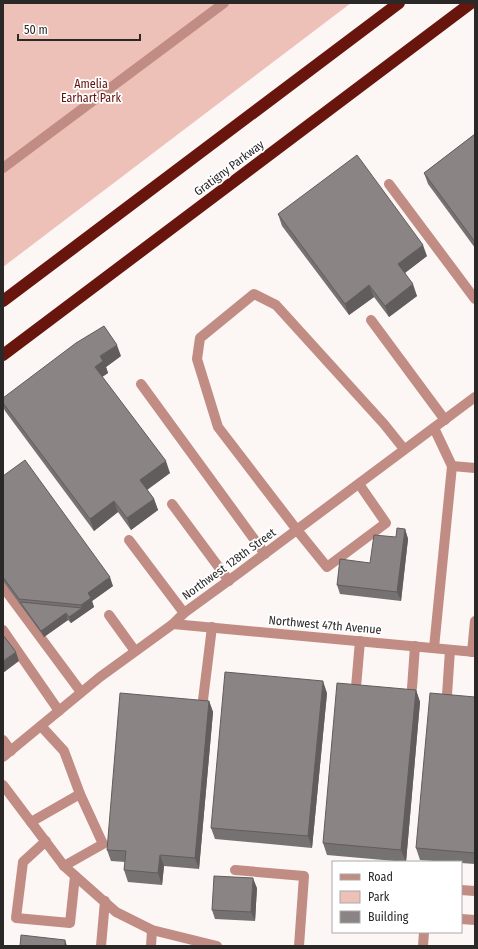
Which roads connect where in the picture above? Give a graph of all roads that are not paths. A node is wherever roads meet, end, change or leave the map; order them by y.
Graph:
1 (224, 3) edge
2 (399, 3) edge
3 (470, 3) edge
4 (3, 168) edge
5 (388, 184) dead end
6 (475, 299) edge
7 (3, 301) edge
8 (370, 320) dead end
9 (3, 355) edge
10 (141, 384) dead end
11 (475, 397) edge
12 (445, 420) junction
13 (434, 428) junction
14 (404, 449) junction
15 (452, 466) junction
16 (475, 468) edge
17 (359, 484) junction
18 (172, 504) dead end
19 (297, 530) junction
20 (129, 540) dead end
21 (265, 554) junction
22 (229, 580) junction
23 (3, 587) edge
24 (184, 613) junction
25 (109, 615) dead end
26 (475, 621) edge
27 (173, 624) junction
28 (212, 627) junction
29 (3, 630) edge
30 (360, 641) junction
31 (415, 646) junction
32 (434, 648) junction
33 (450, 650) junction
34 (135, 651) junction
35 (474, 652) edge
36 (356, 687) edge
37 (412, 688) edge
38 (81, 692) junction
39 (447, 695) edge
40 (203, 700) edge
41 (59, 711) junction
42 (40, 726) junction
43 (3, 740) edge
44 (7, 754) edge
45 (3, 785) edge
46 (80, 794) junction
47 (31, 822) junction
48 (46, 841) junction
49 (64, 866) junction
50 (235, 870) dead end
51 (75, 876) junction
52 (462, 890) edge
53 (475, 891) edge
54 (105, 901) junction
55 (462, 919) edge
56 (475, 920) edge
57 (152, 930) junction
58 (424, 933) edge
59 (206, 945) edge
60 (101, 946) edge
61 (151, 946) edge
62 (217, 946) edge
63 (299, 946) edge
64 (423, 946) edge

1 - 4 street
2 - 7 highway
3 - 9 highway, Gratigny Parkway
5 - 6 street
8 - 12 street
10 - 21 street
11 - 12 street, Northwest 128th Street
12 - 13 street, Northwest 128th Street
13 - 14 street, Northwest 128th Street
13 - 15 street
14 - 17 street, Northwest 128th Street
14 - 19 street
15 - 16 street
15 - 32 street
17 - 19 street, Northwest 128th Street
17 - 19 street
18 - 22 street
19 - 21 street, Northwest 128th Street
20 - 24 street
21 - 22 street, Northwest 128th Street
22 - 24 street, Northwest 128th Street
23 - 38 street
24 - 27 street, Northwest 128th Street
25 - 34 street
26 - 35 street
27 - 28 street, Northwest 47th Avenue
27 - 34 street, Northwest 128th Street
28 - 30 street, Northwest 47th Avenue
28 - 40 street
29 - 41 street
30 - 31 street, Northwest 47th Avenue
30 - 36 street
31 - 32 street, Northwest 47th Avenue
31 - 37 street
32 - 33 street, Northwest 47th Avenue
33 - 35 street, Northwest 47th Avenue
33 - 39 street
34 - 38 street, Northwest 128th Street
38 - 41 street, Northwest 128th Street
41 - 42 street, Northwest 128th Street
42 - 44 street, Northwest 128th Street
42 - 46 street
43 - 44 street
45 - 47 street
46 - 47 street
46 - 49 street
47 - 48 street
48 - 49 street
48 - 51 street
49 - 51 street
50 - 63 street
51 - 54 street
52 - 53 street
54 - 57 street
54 - 60 street
55 - 56 street
57 - 59 street
57 - 61 street
58 - 64 street
59 - 62 street

